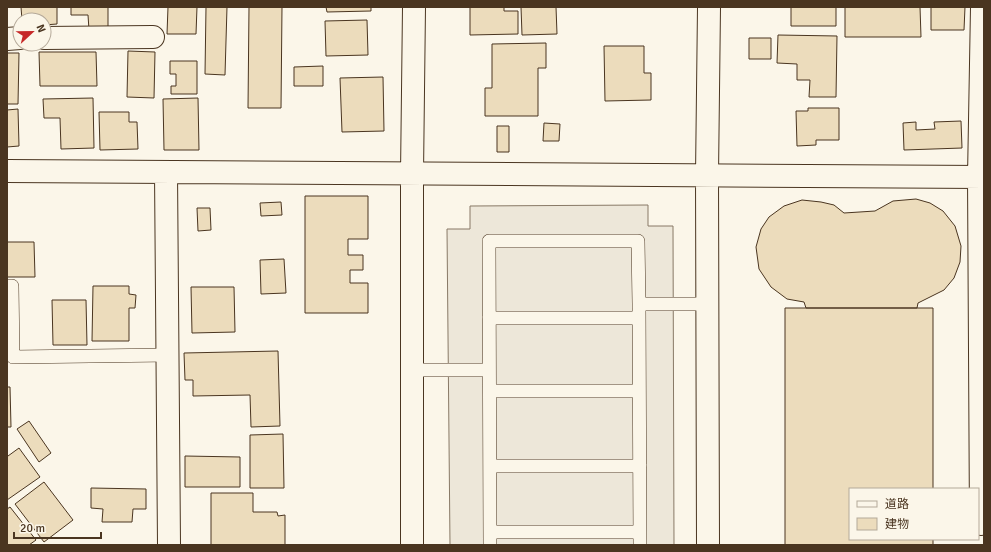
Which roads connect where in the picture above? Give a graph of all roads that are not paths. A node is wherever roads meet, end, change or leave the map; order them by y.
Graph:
1 (414, 7) edge
2 (709, 7) edge
3 (982, 7) edge
4 (153, 37) dead end
5 (52, 38) edge
6 (7, 171) edge
7 (166, 172) junction
8 (412, 174) junction
9 (707, 175) junction
10 (982, 177) edge
11 (7, 286) edge
12 (639, 304) junction
13 (708, 304) junction
14 (489, 318) junction
15 (639, 318) junction
16 (168, 355) junction
17 (412, 370) junction
18 (489, 370) junction
19 (490, 391) junction
20 (639, 391) junction
21 (490, 466) junction
22 (640, 466) junction
23 (981, 524) dead end
24 (490, 538) edge
25 (640, 538) edge
26 (169, 545) edge
27 (412, 545) edge
28 (708, 545) edge

1 - 8 street
2 - 9 street
3 - 10 street
4 - 5 street
6 - 7 street
7 - 8 street
7 - 16 street
8 - 9 street
8 - 17 street
9 - 10 street
9 - 13 street
10 - 23 street
11 - 16 lane
12 - 13 lane
12 - 14 lane
12 - 15 lane
13 - 28 street
14 - 15 lane
14 - 18 lane
15 - 20 lane
16 - 26 street
17 - 18 lane
17 - 27 street
18 - 19 lane
19 - 20 lane
19 - 21 lane
20 - 22 lane
21 - 22 lane
21 - 24 lane
22 - 25 lane
24 - 25 lane

